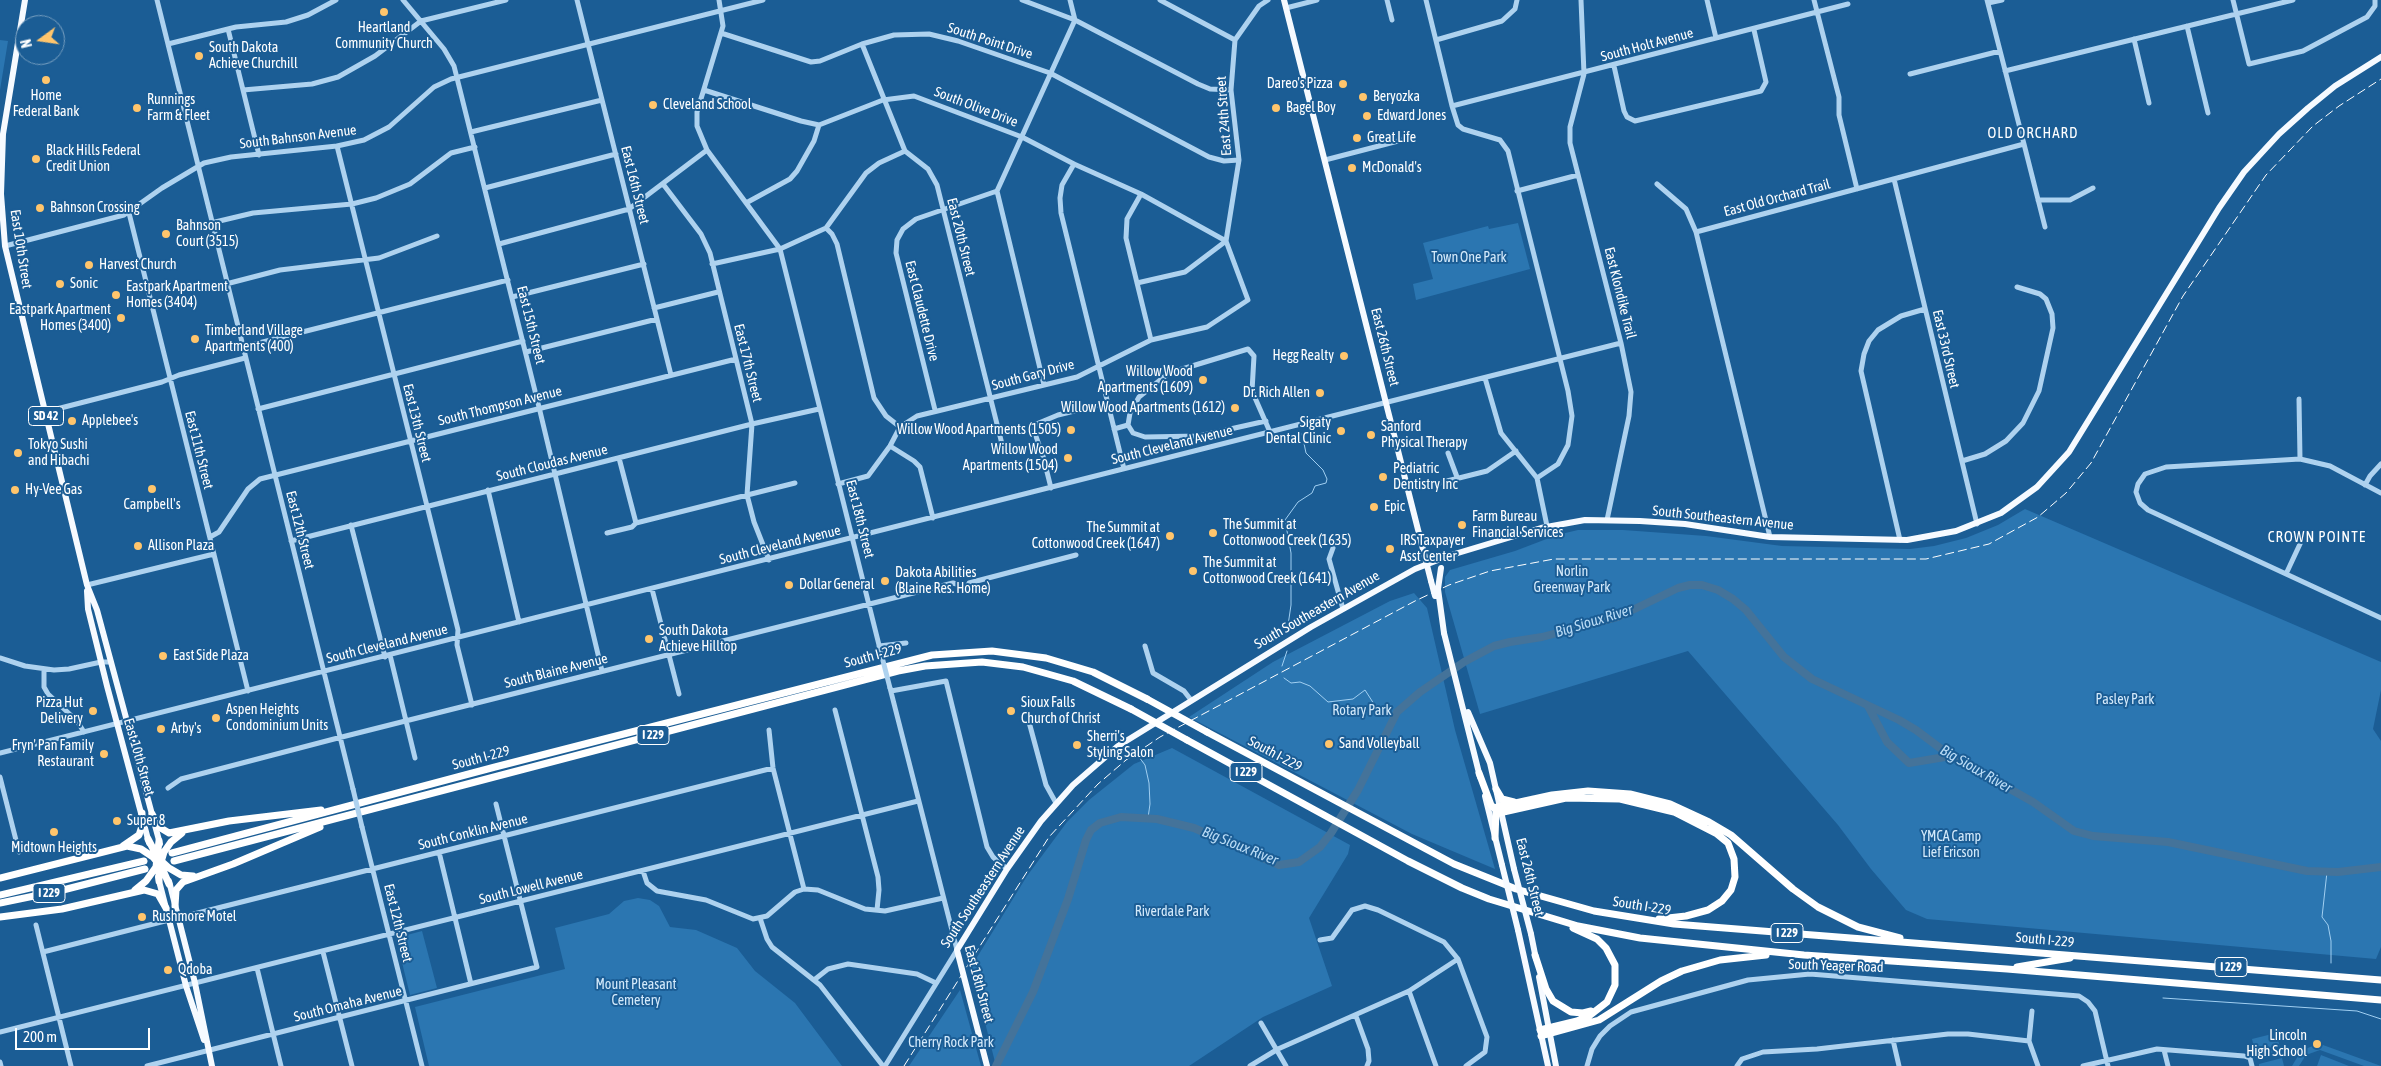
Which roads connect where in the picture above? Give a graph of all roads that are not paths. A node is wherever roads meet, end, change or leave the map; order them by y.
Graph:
1 (25, 0) edge
2 (157, 0) edge
3 (336, 0) edge
4 (403, 0) edge
5 (506, 0) edge
6 (578, 0) edge
7 (718, 0) edge
8 (763, 0) edge
9 (1022, 0) edge
10 (1070, 0) edge
11 (1160, 0) edge
12 (1268, 0) edge
13 (1284, 0) edge
14 (1317, 0) edge
15 (1387, 0) edge
16 (1426, 0) edge
17 (1517, 0) edge
18 (1581, 0) edge
19 (1707, 0) edge
20 (1814, 0) edge
21 (2002, 0) edge
22 (2234, 0) edge
23 (2293, 0) edge
24 (2375, 0) edge
25 (1988, 2) edge
26 (1848, 4) dead end
27 (1286, 8) junction
28 (721, 10) junction
29 (1817, 12) junction
30 (2237, 14) junction
31 (1075, 20) junction
32 (1392, 20) dead end
33 (421, 21) junction
34 (2187, 26) junction
35 (228, 29) junction
36 (1754, 30) junction
37 (721, 33) junction
38 (1716, 38) junction
39 (2134, 39) junction
40 (1235, 40) junction
41 (1436, 40) junction
42 (168, 44) junction
43 (589, 44) junction
44 (862, 44) junction
45 (2000, 51) junction
46 (2381, 57) edge
47 (1614, 66) junction
48 (2005, 71) junction
49 (1050, 73) junction
50 (1584, 74) junction
51 (1910, 74) dead end
52 (457, 78) junction
53 (243, 90) junction
54 (704, 90) junction
55 (1231, 90) junction
56 (602, 100) junction
57 (884, 100) junction
58 (2150, 103) dead end
59 (1452, 106) junction
60 (2208, 113) dead end
61 (819, 125) junction
62 (471, 132) junction
63 (1022, 137) junction
64 (1402, 140) dead end
65 (2024, 144) junction
66 (337, 146) junction
67 (475, 147) junction
68 (707, 150) junction
69 (905, 151) junction
70 (616, 154) junction
71 (259, 155) junction
72 (1239, 160) junction
73 (1325, 160) junction
74 (1074, 164) junction
75 (198, 166) junction
76 (1578, 175) junction
77 (1894, 179) junction
78 (663, 184) junction
79 (1657, 184) dead end
80 (485, 188) junction
81 (2094, 188) dead end
82 (1857, 189) junction
83 (997, 190) junction
84 (1518, 191) junction
85 (1141, 194) junction
86 (2038, 200) junction
87 (746, 203) junction
88 (352, 204) junction
89 (629, 209) junction
90 (943, 211) junction
91 (128, 214) junction
92 (212, 223) junction
93 (2045, 227) dead end
94 (826, 228) junction
95 (1696, 232) junction
96 (437, 236) dead end
97 (1226, 241) junction
98 (500, 244) junction
99 (5, 246) junction
100 (780, 249) junction
101 (365, 261) junction
102 (644, 264) junction
103 (712, 264) junction
104 (508, 280) junction
105 (1137, 283) junction
106 (226, 284) junction
107 (2017, 287) dead end
108 (718, 292) junction
109 (512, 297) junction
110 (1248, 300) joint
111 (654, 308) junction
112 (1925, 309) junction
113 (378, 313) junction
114 (657, 319) junction
115 (1151, 340) junction
116 (523, 341) junction
117 (1621, 343) junction
118 (242, 347) junction
119 (526, 352) junction
120 (245, 358) junction
121 (736, 359) junction
122 (1560, 359) junction
123 (1098, 366) junction
124 (393, 373) junction
125 (671, 375) junction
126 (1485, 378) junction
127 (170, 379) junction
128 (1044, 385) junction
129 (990, 398) junction
130 (2299, 399) dead end
131 (1108, 403) junction
132 (1387, 403) junction
133 (539, 407) junction
134 (258, 408) junction
135 (819, 409) junction
136 (935, 410) junction
137 (46, 412) junction
138 (1266, 421) junction
139 (752, 424) junction
140 (1128, 425) junction
141 (900, 427) junction
142 (1114, 429) junction
143 (1270, 432) junction
144 (410, 440) junction
145 (890, 446) junction
146 (1516, 451) junction
147 (1004, 452) dead end
148 (1448, 452) dead end
149 (619, 458) junction
150 (2300, 459) junction
151 (1962, 461) junction
152 (2381, 464) edge
153 (1124, 470) junction
154 (555, 474) junction
155 (275, 475) junction
156 (1457, 477) junction
157 (1537, 478) junction
158 (795, 483) dead end
159 (838, 484) junction
160 (1435, 484) dead end
161 (2365, 485) junction
162 (1051, 488) junction
163 (488, 490) junction
164 (2381, 493) edge
165 (747, 495) junction
166 (427, 506) junction
167 (933, 518) junction
168 (1607, 520) junction
169 (636, 523) junction
170 (1977, 524) junction
171 (351, 525) junction
172 (1547, 526) junction
173 (607, 533) dead end
174 (210, 537) junction
175 (1770, 537) junction
176 (852, 539) junction
177 (1900, 540) junction
178 (291, 541) junction
179 (2300, 544) dead end
180 (1333, 548) dead end
181 (214, 554) junction
182 (1076, 555) dead end
183 (1448, 556) junction
184 (769, 560) junction
185 (1426, 564) junction
186 (2286, 574) junction
187 (87, 585) junction
188 (652, 589) junction
189 (869, 603) junction
190 (587, 606) junction
191 (1343, 609) junction
192 (2381, 618) edge
193 (520, 622) junction
194 (1444, 633) junction
195 (458, 638) junction
196 (906, 643) dead end
197 (879, 646) junction
198 (1146, 646) dead end
199 (669, 654) junction
200 (387, 656) junction
201 (0, 658) edge
202 (101, 662) junction
203 (111, 662) junction
204 (44, 669) junction
205 (602, 671) junction
206 (323, 672) junction
207 (890, 689) junction
208 (248, 691) junction
209 (679, 694) dead end
210 (1191, 700) junction
211 (1463, 700) junction
212 (472, 705) junction
213 (835, 710) dead end
214 (406, 721) junction
215 (126, 722) junction
216 (1029, 722) dead end
217 (116, 724) junction
218 (769, 730) dead end
219 (84, 732) junction
220 (340, 738) junction
221 (0, 753) edge
222 (415, 758) dead end
223 (773, 768) junction
224 (1479, 773) junction
225 (0, 777) edge
226 (168, 788) dead end
227 (1496, 789) junction
228 (368, 801) junction
229 (918, 801) junction
230 (1519, 802) junction
231 (1056, 803) junction
232 (496, 804) dead end
233 (375, 809) junction
234 (1499, 810) junction
235 (142, 813) junction
236 (152, 814) junction
237 (861, 815) junction
238 (186, 831) junction
239 (790, 833) junction
240 (504, 836) junction
241 (1495, 838) junction
242 (148, 839) joint
243 (159, 841) joint
244 (123, 846) junction
245 (19, 852) dead end
246 (438, 852) junction
247 (159, 861) junction
248 (144, 865) dead end
249 (373, 869) junction
250 (1007, 869) junction
251 (643, 871) junction
252 (201, 875) junction
253 (97, 877) junction
254 (0, 878) edge
255 (159, 881) joint
256 (169, 884) joint
257 (804, 889) junction
258 (130, 892) junction
259 (0, 895) edge
260 (942, 898) junction
261 (521, 902) junction
262 (0, 903) edge
263 (175, 906) junction
264 (166, 908) junction
265 (877, 910) junction
266 (1540, 915) junction
267 (1624, 917) junction
268 (0, 918) edge
269 (178, 918) junction
270 (455, 918) junction
271 (760, 918) junction
272 (169, 920) junction
273 (36, 925) dead end
274 (389, 935) junction
275 (1320, 940) dead end
276 (1950, 945) junction
277 (957, 950) junction
278 (43, 952) junction
279 (323, 952) junction
280 (1536, 955) junction
281 (1804, 955) junction
282 (2081, 956) junction
283 (1458, 958) junction
284 (257, 968) junction
285 (2007, 969) junction
286 (814, 980) junction
287 (2381, 980) edge
288 (195, 984) junction
289 (471, 984) junction
290 (936, 984) junction
291 (186, 986) junction
292 (1409, 992) junction
293 (2381, 1000) edge
294 (406, 1001) junction
295 (1603, 1006) junction
296 (2032, 1011) dead end
297 (1356, 1016) junction
298 (60, 1018) junction
299 (339, 1018) junction
300 (1261, 1022) dead end
301 (1549, 1031) junction
302 (0, 1032) edge
303 (1540, 1033) junction
304 (274, 1034) junction
305 (1893, 1040) junction
306 (2030, 1041) junction
307 (1278, 1049) junction
308 (2164, 1050) junction
309 (208, 1051) junction
310 (0, 1062) edge
311 (2107, 1063) edge
312 (1, 1066) edge
313 (71, 1066) edge
314 (147, 1066) edge
315 (212, 1066) edge
316 (282, 1066) edge
317 (352, 1066) edge
318 (422, 1066) edge
319 (884, 1066) edge
320 (987, 1066) edge
321 (1250, 1066) edge
322 (1286, 1066) edge
323 (1367, 1066) edge
324 (1436, 1066) edge
325 (1466, 1066) edge
326 (1548, 1066) edge
327 (1556, 1066) edge
328 (1587, 1066) edge
329 (1737, 1066) edge
330 (1899, 1066) edge
331 (2038, 1066) edge
332 (2083, 1066) edge
333 (2168, 1066) edge
334 (2252, 1066) edge

1 - 99 main road, East 10th Street / SD 42
2 - 42 street, East 12th Street
3 - 35 street
4 - 33 street, East 15th Street
5 - 33 street
6 - 43 street, East 16th Street
7 - 28 street, East 18th Street
8 - 28 street, South Bahnson Avenue
9 - 31 street
10 - 31 street
11 - 40 street
12 - 40 street
13 - 27 main road, East 26th Street
14 - 27 street
15 - 32 street
16 - 41 street
17 - 41 street
18 - 50 street, East Klondike Trail
19 - 38 street
20 - 29 street
21 - 25 street
22 - 30 street
23 - 30 street
24 - 30 street
25 - 45 street
26 - 29 street, South Holt Avenue
27 - 73 main road, East 26th Street
28 - 37 street, East 18th Street
28 - 43 street, South Bahnson Avenue
29 - 36 street, South Holt Avenue
29 - 82 street
30 - 34 street
31 - 49 street
31 - 55 street
33 - 52 street, East 15th Street
33 - 53 street
34 - 39 street
34 - 60 street
35 - 42 street
35 - 53 street
36 - 38 street, South Holt Avenue
36 - 47 street
37 - 44 street, South Point Drive
37 - 54 street, East 18th Street
38 - 47 street, South Holt Avenue
39 - 48 street
39 - 58 street
40 - 55 street, East 24th Street
41 - 59 street
42 - 75 street, East 12th Street
43 - 52 street, South Bahnson Avenue
43 - 56 street, East 16th Street
44 - 49 street, South Point Drive
44 - 57 street, East 20th Street
45 - 48 street
45 - 51 street
46 - 170 main road, South Southeastern Avenue
47 - 50 street, South Holt Avenue
48 - 65 street
49 - 63 street
49 - 72 street, South Point Drive
50 - 59 street, South Holt Avenue
50 - 76 street, East Klondike Trail
52 - 62 street, East 15th Street
52 - 66 street, South Bahnson Avenue
53 - 71 street
54 - 61 street
54 - 68 street, East 18th Street
55 - 72 street, East 24th Street
56 - 62 street
56 - 70 street, East 16th Street
57 - 61 street, South Olive Drive
57 - 63 street, South Olive Drive
57 - 69 street, East 20th Street
59 - 84 street
61 - 87 street
62 - 67 street, East 15th Street
63 - 74 street, South Olive Drive
63 - 83 street
64 - 73 street
65 - 77 street, East Old Orchard Trail
65 - 86 street
66 - 71 street, South Bahnson Avenue
66 - 88 street, East 13th Street
67 - 80 street, East 15th Street
67 - 88 street
68 - 78 street
68 - 87 street, East 18th Street
69 - 90 street, East 20th Street
69 - 94 street
70 - 80 street
70 - 89 street, East 16th Street
71 - 75 street, South Bahnson Avenue
72 - 97 street, East 24th Street
73 - 132 main road, East 26th Street
74 - 85 street, South Olive Drive
74 - 123 street
75 - 91 street, South Bahnson Avenue
75 - 92 street, East 12th Street
76 - 84 street
76 - 117 street, East Klondike Trail
77 - 82 street, East Old Orchard Trail
77 - 112 street, East 33rd Street
78 - 89 street
78 - 103 street, East 17th Street
79 - 95 street
80 - 98 street, East 15th Street
81 - 86 street
82 - 95 street, East Old Orchard Trail
83 - 90 street, East Claudette Drive
83 - 128 street
84 - 122 street
85 - 97 street, South Olive Drive
85 - 105 street
86 - 93 street
87 - 100 street, East 18th Street
88 - 92 street
88 - 101 street, East 13th Street
89 - 98 street
89 - 102 street, East 16th Street
90 - 129 street, East 20th Street
90 - 136 street, East Claudette Drive
91 - 99 street, South Bahnson Avenue
91 - 127 street, East 11th Street
92 - 106 street, East 12th Street
94 - 100 street
94 - 141 street
95 - 175 street
96 - 101 street
97 - 105 street
97 - 110 street, East 24th Street
98 - 104 street, East 15th Street
99 - 137 main road, East 10th Street / SD 42
100 - 103 street
100 - 135 street, East 18th Street
101 - 106 street
101 - 113 street, East 13th Street
102 - 109 street
102 - 111 street, East 16th Street
103 - 108 street, East 17th Street
104 - 109 street, East 15th Street
104 - 113 street
105 - 115 street
106 - 118 street, East 12th Street
107 - 151 street
108 - 111 street
108 - 121 street, East 17th Street
109 - 116 street, East 15th Street
110 - 115 street, South Gary Drive
111 - 114 street, East 16th Street
112 - 151 street, East 33rd Street
112 - 177 street
113 - 118 street
113 - 124 street, East 13th Street
114 - 119 street
114 - 125 street, East 16th Street
115 - 123 street, South Gary Drive
116 - 119 street, East 15th Street
116 - 124 street
117 - 122 street, South Cleveland Avenue
117 - 168 street, East Klondike Trail
118 - 120 street, East 12th Street
119 - 133 street, East 15th Street
120 - 127 street
120 - 134 street, East 12th Street
121 - 125 street, South Thompson Avenue
121 - 139 street, East 17th Street
122 - 126 street, South Cleveland Avenue
122 - 157 street
123 - 128 street, South Gary Drive
123 - 131 street
124 - 134 street
124 - 144 street, East 13th Street
125 - 133 street, South Thompson Avenue
126 - 132 street, South Cleveland Avenue
126 - 146 street
127 - 137 street
127 - 174 street, East 11th Street
128 - 129 street, South Gary Drive
129 - 136 street, South Gary Drive
129 - 147 street, East 20th Street
130 - 150 street
131 - 142 street
131 - 162 street
132 - 143 street, South Cleveland Avenue
132 - 185 main road, East 26th Street
133 - 144 street, South Thompson Avenue
133 - 154 street, East 15th Street
134 - 155 street, East 12th Street
135 - 139 street, South Cloudas Avenue
135 - 159 street, East 18th Street
136 - 141 street, South Gary Drive
137 - 187 main road, East 10th Street / SD 42
138 - 140 street
138 - 140 street
138 - 143 street
139 - 149 street, South Cloudas Avenue
139 - 165 street, East 17th Street
140 - 142 street
141 - 145 street
142 - 153 street
143 - 153 street, South Cleveland Avenue
144 - 155 street, South Thompson Avenue
144 - 166 street, East 13th Street
145 - 159 street
145 - 167 street
146 - 156 street
146 - 157 street
148 - 156 street
149 - 154 street, South Cloudas Avenue
149 - 169 street
150 - 161 street
150 - 186 street
151 - 170 street, East 33rd Street
152 - 161 street
153 - 162 street, South Cleveland Avenue
154 - 163 street, South Cloudas Avenue
154 - 190 street, East 15th Street
155 - 174 street, South Thompson Avenue
155 - 178 street, East 12th Street
156 - 160 street
157 - 172 street
158 - 165 street
159 - 176 street, East 18th Street
161 - 164 street
162 - 167 street, South Cleveland Avenue
163 - 166 street, South Cloudas Avenue
163 - 193 street
165 - 169 street
165 - 184 street, East 17th Street
166 - 171 street, South Cloudas Avenue
166 - 195 street, East 13th Street
167 - 176 street, South Cleveland Avenue
168 - 172 main road, South Southeastern Avenue
168 - 175 main road, South Southeastern Avenue
169 - 173 street
170 - 177 main road, South Southeastern Avenue
171 - 178 street, South Cloudas Avenue
171 - 200 street
172 - 183 main road, South Southeastern Avenue
174 - 181 street, East 11th Street
175 - 177 main road, South Southeastern Avenue
176 - 184 street, South Cleveland Avenue
176 - 189 street, East 18th Street
178 - 206 street, East 12th Street
179 - 186 street
180 - 191 street
181 - 187 street
181 - 208 street, East 11th Street
182 - 189 street, South Blaine Avenue
183 - 185 main road, South Southeastern Avenue
183 - 194 main road, bridge
184 - 188 street, South Cleveland Avenue
185 - 191 main road, South Southeastern Avenue
185 - 194 main road, East 26th Street, bridge
186 - 192 street
187 - 202 main road, East 10th Street / SD 42
187 - 203 main road, East 10th Street / SD 42
188 - 190 street, South Cleveland Avenue
188 - 199 street
189 - 197 street, East 18th Street
189 - 199 street, South Blaine Avenue
190 - 193 street, South Cleveland Avenue
190 - 205 street, East 15th Street
191 - 210 main road, South Southeastern Avenue
193 - 195 street, South Cleveland Avenue
194 - 211 main road, East 26th Street
195 - 200 street, South Cleveland Avenue
195 - 212 street, East 13th Street
196 - 197 street
197 - 207 street, East 18th Street, bridge
198 - 210 street
199 - 205 street, South Blaine Avenue
199 - 209 street
200 - 206 street, South Cleveland Avenue
200 - 214 street
201 - 204 street
202 - 203 street
202 - 204 street
202 - 217 main road, East 10th Street / SD 42
203 - 215 main road, East 10th Street / SD 42
204 - 219 street
205 - 212 street, South Blaine Avenue
206 - 208 street, South Cleveland Avenue
206 - 220 street, East 12th Street
207 - 229 street, East 18th Street
207 - 250 street
208 - 215 street, South Cleveland Avenue
210 - 231 main road, South Southeastern Avenue
211 - 224 main road, East 26th Street
211 - 227 main road, East 26th Street
212 - 214 street, South Blaine Avenue
213 - 237 street
214 - 220 street, South Blaine Avenue
214 - 222 street
215 - 217 street, South Cleveland Avenue
215 - 236 main road, East 10th Street / SD 42
216 - 231 street
217 - 219 street, South Cleveland Avenue
217 - 235 main road, East 10th Street / SD 42
218 - 223 street
219 - 221 street, South Cleveland Avenue
220 - 226 street, South Blaine Avenue
220 - 249 street, East 12th Street, bridge
223 - 239 street
223 - 240 street, South Conklin Avenue
224 - 234 highway
224 - 241 main road, East 26th Street
225 - 245 street
227 - 230 highway
227 - 234 main road, East 26th Street
228 - 233 highway, South I-229 / I 229
228 - 238 highway
228 - 267 highway, South I-229 / I 229, bridge
229 - 237 street, South Lowell Avenue
229 - 260 street, East 18th Street
230 - 234 highway
230 - 276 highway
231 - 250 main road, South Southeastern Avenue
232 - 240 street
233 - 252 highway
233 - 266 highway, South I-229 / I 229, bridge
234 - 241 highway
234 - 267 highway
234 - 280 main road, East 26th Street, bridge
235 - 242 main road, East 10th Street
235 - 244 highway
236 - 238 highway
236 - 243 main road, East 10th Street / SD 42
237 - 239 street, South Lowell Avenue
237 - 265 street
238 - 247 highway
239 - 251 street, South Lowell Avenue
239 - 257 street
240 - 246 street, South Conklin Avenue
240 - 261 street
241 - 303 main road, East 26th Street, bridge
242 - 247 highway
243 - 247 highway
244 - 247 highway
244 - 254 highway
246 - 249 street, South Conklin Avenue
246 - 270 street
247 - 252 highway
247 - 255 highway
247 - 256 highway
247 - 258 highway
248 - 253 highway, I 229
249 - 269 street, South Conklin Avenue
249 - 274 street, East 12th Street
250 - 277 main road, South Southeastern Avenue
251 - 261 street, South Lowell Avenue
251 - 271 street
252 - 263 highway
253 - 259 highway, I 229
253 - 262 highway, I 229
255 - 264 main road
256 - 263 main road
257 - 265 street
257 - 271 street
258 - 264 highway
258 - 268 highway
260 - 265 street
260 - 277 street, East 18th Street
261 - 270 street, South Lowell Avenue
261 - 289 street, South Omaha Avenue
263 - 269 main road
264 - 272 main road
266 - 281 highway, South I-229 / I 229
266 - 295 highway
267 - 276 highway, South I-229 / I 229
269 - 288 main road
270 - 274 street, South Lowell Avenue
270 - 289 street
271 - 286 street
272 - 278 street
272 - 291 main road
273 - 278 street
274 - 279 street, South Lowell Avenue
274 - 294 street, East 12th Street
275 - 283 street
276 - 282 highway, South I-229 / I 229
277 - 290 street, South Southeastern Avenue
277 - 320 main road, East 18th Street
278 - 298 street
279 - 284 street, South Lowell Avenue
279 - 299 street
280 - 295 highway
280 - 301 main road, East 26th Street
281 - 285 highway, South I-229 / I 229
281 - 301 highway
282 - 285 highway
282 - 287 highway, South I-229 / I 229
283 - 292 street
283 - 325 street
284 - 288 street, South Lowell Avenue
284 - 304 street
285 - 293 highway, South I-229 / I 229
286 - 290 street
286 - 319 street
288 - 291 street, South Lowell Avenue
288 - 309 main road
289 - 294 street, South Omaha Avenue
290 - 319 street, South Southeastern Avenue
291 - 298 street, South Lowell Avenue
291 - 309 main road
292 - 297 street
292 - 324 street
294 - 299 street, South Omaha Avenue
294 - 318 street, East 12th Street
295 - 301 highway
296 - 306 street
297 - 307 street
297 - 323 street
298 - 302 street, South Lowell Avenue
298 - 313 street
299 - 304 street, South Omaha Avenue
299 - 317 street
300 - 307 street
301 - 303 highway
301 - 327 main road, East 26th Street
303 - 326 main road, East 26th Street
304 - 309 street, South Omaha Avenue
304 - 316 street
305 - 306 street
305 - 329 street
305 - 330 street
306 - 331 street
307 - 321 street
307 - 322 street
308 - 311 street
308 - 333 street
308 - 334 street
309 - 314 street, South Omaha Avenue
309 - 315 main road
310 - 312 street
311 - 328 street, South Yeager Road
311 - 332 street

